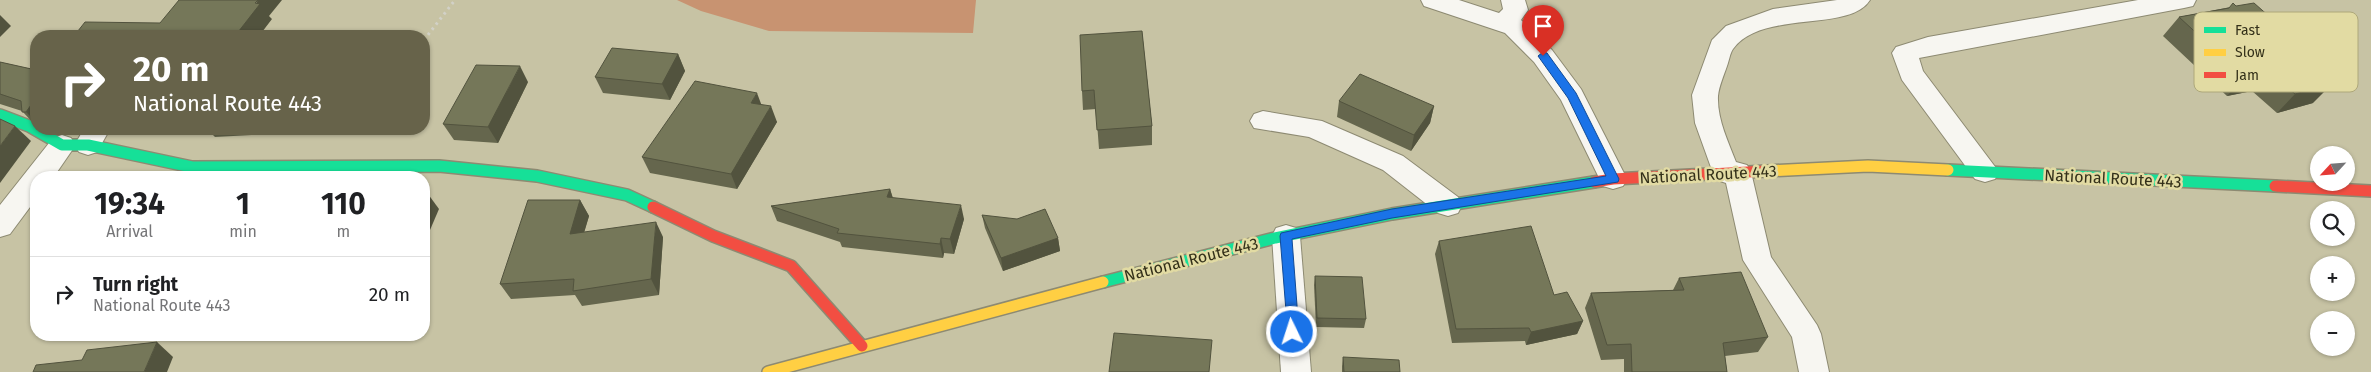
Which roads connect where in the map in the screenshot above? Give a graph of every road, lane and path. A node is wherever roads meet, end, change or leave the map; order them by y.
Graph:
1 (455, 0) edge
2 (1433, 0) edge
3 (1513, 0) edge
4 (1858, 0) edge
5 (2184, 0) edge
6 (1504, 24) junction
7 (430, 32) edge
8 (0, 115) edge
9 (1263, 121) dead end
10 (30, 126) edge
11 (66, 135) edge
12 (82, 139) edge
13 (45, 171) edge
14 (1985, 172) junction
15 (1732, 173) junction
16 (1614, 179) junction
17 (30, 187) edge
18 (2371, 191) edge
19 (1448, 205) junction
20 (0, 226) edge
21 (1286, 236) junction
22 (862, 346) junction
23 (768, 372) edge
24 (1296, 372) edge
25 (1814, 372) edge

1 - 7 path
2 - 6 street
3 - 6 street
4 - 15 street
5 - 14 street
6 - 16 street
8 - 10 main road
9 - 19 street
11 - 12 main road
12 - 13 street
12 - 22 main road
14 - 15 main road, National Route 443
14 - 18 main road, National Route 443
15 - 16 main road, National Route 443
15 - 25 street
16 - 19 main road, National Route 443
17 - 20 street
19 - 21 main road, National Route 443
21 - 22 main road, National Route 443
21 - 24 street
22 - 23 main road, National Route 443

